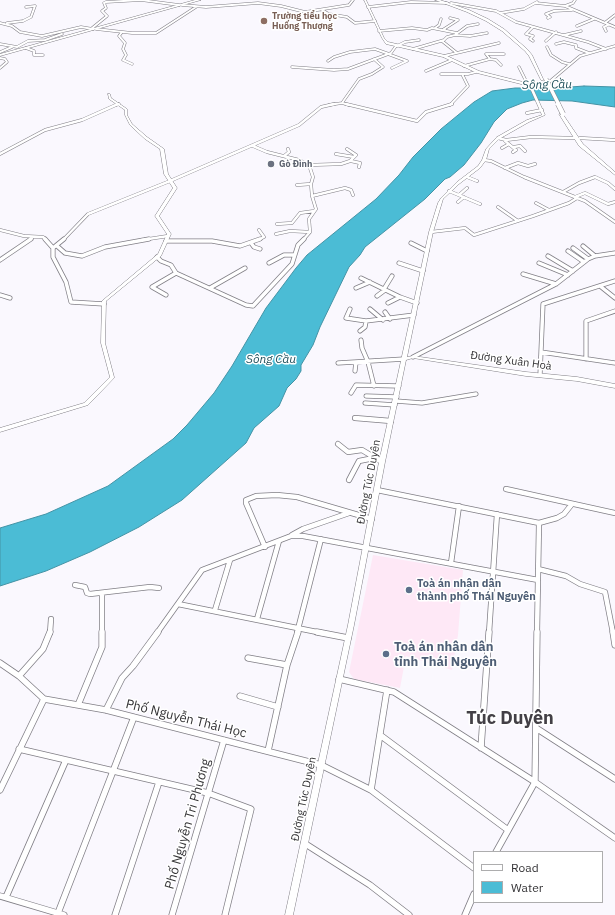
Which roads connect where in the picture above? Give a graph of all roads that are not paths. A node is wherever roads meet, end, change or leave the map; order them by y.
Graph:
1 (142, 0) edge
2 (195, 0) edge
3 (199, 0) edge
4 (353, 0) edge
5 (365, 0) edge
6 (438, 0) edge
7 (532, 0) edge
8 (575, 0) edge
9 (258, 2) edge
10 (424, 2) edge
11 (449, 3) junction
12 (536, 3) junction
13 (180, 5) junction
14 (565, 6) junction
15 (26, 7) dead end
16 (196, 7) junction
17 (368, 7) junction
18 (322, 10) junction
19 (574, 10) junction
20 (500, 12) junction
21 (615, 15) edge
22 (450, 18) dead end
23 (548, 18) dead end
24 (594, 19) junction
25 (441, 20) dead end
26 (375, 21) junction
27 (606, 22) junction
28 (0, 23) edge
29 (5, 24) junction
30 (478, 24) dead end
31 (608, 24) junction
32 (577, 26) dead end
33 (533, 27) junction
34 (615, 27) edge
35 (435, 28) junction
36 (94, 29) junction
37 (445, 30) junction
38 (379, 31) junction
39 (581, 31) dead end
40 (606, 31) dead end
41 (64, 32) junction
42 (122, 32) junction
43 (556, 32) junction
44 (487, 33) dead end
45 (456, 34) junction
46 (564, 35) junction
47 (419, 40) dead end
48 (441, 41) junction
49 (533, 41) dead end
50 (546, 41) dead end
51 (499, 43) dead end
52 (0, 44) edge
53 (556, 44) dead end
54 (20, 46) junction
55 (396, 46) junction
56 (615, 46) edge
57 (12, 47) junction
58 (547, 47) dead end
59 (25, 48) junction
60 (413, 49) junction
61 (607, 49) junction
62 (613, 50) dead end
63 (456, 53) junction
64 (589, 53) junction
65 (0, 54) edge
66 (388, 54) junction
67 (504, 54) dead end
68 (43, 55) dead end
69 (444, 56) junction
70 (0, 58) edge
71 (490, 58) junction
72 (374, 59) junction
73 (452, 60) junction
74 (328, 61) dead end
75 (132, 64) dead end
76 (569, 64) junction
77 (501, 65) dead end
78 (464, 66) junction
79 (519, 66) dead end
80 (0, 68) edge
81 (292, 68) dead end
82 (392, 68) dead end
83 (426, 71) dead end
84 (476, 72) junction
85 (441, 74) dead end
86 (462, 74) junction
87 (524, 84) junction
88 (530, 86) junction
89 (109, 95) dead end
90 (342, 103) junction
91 (119, 104) junction
92 (542, 110) junction
93 (528, 113) dead end
94 (574, 138) dead end
95 (580, 138) dead end
96 (500, 139) junction
97 (615, 140) edge
98 (509, 144) junction
99 (253, 146) junction
100 (502, 148) dead end
101 (514, 148) junction
102 (288, 149) dead end
103 (347, 149) dead end
104 (525, 151) dead end
105 (513, 152) dead end
106 (0, 154) edge
107 (336, 154) dead end
108 (284, 156) junction
109 (354, 157) junction
110 (330, 159) dead end
111 (484, 160) junction
112 (350, 161) junction
113 (329, 164) junction
114 (535, 164) dead end
115 (308, 165) junction
116 (359, 167) dead end
117 (505, 168) junction
118 (615, 173) edge
119 (467, 177) junction
120 (170, 181) junction
121 (477, 181) dead end
122 (311, 184) junction
123 (297, 185) dead end
124 (467, 188) dead end
125 (615, 189) edge
126 (450, 191) junction
127 (563, 192) junction
128 (352, 195) dead end
129 (459, 195) junction
130 (312, 196) junction
131 (464, 197) junction
132 (576, 198) junction
133 (458, 202) dead end
134 (615, 202) edge
135 (536, 203) dead end
136 (480, 204) dead end
137 (498, 207) dead end
138 (549, 210) junction
139 (315, 211) junction
140 (518, 221) junction
141 (615, 222) edge
142 (276, 224) dead end
143 (0, 230) edge
144 (259, 230) dead end
145 (310, 232) junction
146 (431, 232) junction
147 (276, 234) dead end
148 (34, 236) junction
149 (168, 236) junction
150 (166, 241) junction
151 (251, 243) junction
152 (411, 243) dead end
153 (57, 246) junction
154 (583, 246) dead end
155 (53, 248) junction
156 (573, 248) dead end
157 (260, 249) dead end
158 (427, 251) junction
159 (568, 251) dead end
160 (615, 253) edge
161 (294, 255) junction
162 (548, 256) dead end
163 (595, 256) junction
164 (157, 257) junction
165 (588, 259) junction
166 (0, 260) edge
167 (584, 262) junction
168 (269, 263) dead end
169 (399, 263) dead end
170 (539, 263) dead end
171 (245, 268) dead end
172 (573, 270) junction
173 (423, 271) junction
174 (176, 273) junction
175 (523, 274) dead end
176 (568, 275) junction
177 (392, 276) dead end
178 (361, 278) dead end
179 (615, 281) edge
180 (371, 282) junction
181 (556, 284) junction
182 (600, 286) junction
183 (210, 288) junction
184 (356, 288) dead end
185 (385, 290) junction
186 (0, 295) edge
187 (166, 295) dead end
188 (377, 296) dead end
189 (400, 297) junction
190 (10, 298) dead end
191 (615, 298) edge
192 (388, 303) dead end
193 (416, 303) junction
194 (104, 304) junction
195 (350, 309) dead end
196 (370, 309) dead end
197 (615, 310) edge
198 (385, 312) dead end
199 (414, 314) junction
200 (390, 319) junction
201 (382, 320) junction
202 (366, 321) junction
203 (360, 331) dead end
204 (361, 340) dead end
205 (541, 352) junction
206 (413, 357) junction
207 (404, 359) junction
208 (586, 359) junction
209 (356, 362) junction
210 (368, 362) junction
211 (338, 363) dead end
212 (615, 363) edge
213 (355, 372) dead end
214 (540, 375) junction
215 (374, 386) junction
216 (399, 386) junction
217 (615, 386) edge
218 (352, 393) dead end
219 (476, 394) dead end
220 (366, 396) dead end
221 (396, 401) junction
222 (365, 403) dead end
223 (355, 418) dead end
224 (391, 421) junction
225 (0, 430) edge
226 (338, 444) dead end
227 (374, 458) junction
228 (382, 462) junction
229 (349, 480) dead end
230 (506, 489) dead end
231 (378, 490) junction
232 (572, 504) junction
233 (459, 506) junction
234 (349, 513) junction
235 (615, 513) edge
236 (497, 514) junction
237 (372, 519) junction
238 (539, 523) junction
239 (291, 536) junction
240 (321, 540) junction
241 (279, 541) junction
242 (265, 547) junction
243 (367, 549) junction
244 (230, 560) junction
245 (451, 563) junction
246 (538, 569) junction
247 (493, 572) junction
248 (538, 580) junction
249 (74, 585) dead end
250 (159, 588) dead end
251 (102, 593) junction
252 (178, 604) junction
253 (215, 610) junction
254 (51, 619) dead end
255 (257, 620) junction
256 (299, 628) junction
257 (348, 638) junction
258 (615, 645) edge
259 (248, 658) dead end
260 (0, 663) edge
261 (287, 665) junction
262 (19, 676) junction
263 (339, 679) junction
264 (387, 690) junction
265 (240, 696) dead end
266 (44, 699) junction
267 (78, 705) junction
268 (278, 707) junction
269 (106, 710) junction
270 (134, 718) junction
271 (536, 728) junction
272 (380, 735) junction
273 (224, 740) junction
274 (481, 748) junction
275 (19, 749) junction
276 (268, 751) junction
277 (66, 760) junction
278 (321, 764) junction
279 (113, 772) junction
280 (615, 779) edge
281 (159, 782) junction
282 (535, 782) junction
283 (0, 790) edge
284 (371, 790) junction
285 (208, 793) junction
286 (508, 830) junction
287 (615, 838) edge
288 (304, 843) junction
289 (497, 851) edge
290 (473, 867) edge
291 (473, 896) edge
292 (3, 897) edge
293 (61, 914) edge
294 (115, 915) edge
295 (172, 915) edge
296 (225, 915) edge
297 (289, 915) edge
298 (408, 915) edge
299 (464, 915) edge

1 - 13 street
1 - 36 street
2 - 13 highway
3 - 13 highway
4 - 18 street
5 - 17 street
6 - 11 highway
7 - 12 street
8 - 14 street
9 - 16 street
9 - 18 street
10 - 11 street
10 - 17 street
11 - 20 street
11 - 118 highway, bridge
12 - 14 street
12 - 20 street
13 - 16 street
13 - 36 highway
14 - 19 street
15 - 29 street
16 - 42 street
17 - 26 street
18 - 26 street
19 - 23 street
19 - 24 street
20 - 33 street
21 - 27 street
22 - 37 street
24 - 27 street
24 - 32 street
25 - 35 street
26 - 38 street
27 - 31 street
28 - 29 street
29 - 41 street
30 - 45 street
31 - 34 street
31 - 40 street
33 - 43 street
33 - 49 street
35 - 37 street
35 - 38 street
36 - 41 street
36 - 42 street
36 - 59 highway
37 - 45 street
38 - 55 street
39 - 46 street
41 - 54 street
42 - 75 street
43 - 46 street
43 - 50 street
44 - 45 street
45 - 48 street
46 - 61 street
47 - 55 street
48 - 60 street
48 - 63 street
51 - 63 street
52 - 57 street
53 - 64 street
54 - 57 street
54 - 59 street
55 - 60 street
55 - 66 street
56 - 61 street
57 - 65 street
58 - 76 street
59 - 65 highway
59 - 68 street
60 - 69 street
61 - 62 street
61 - 64 street
63 - 69 street
64 - 76 street
66 - 72 street
66 - 74 street
66 - 82 street
67 - 71 street
69 - 73 street
70 - 80 street
71 - 77 street
71 - 78 street
72 - 81 street
72 - 90 street
73 - 78 street
73 - 83 street
76 - 88 street
78 - 84 street
79 - 87 street
84 - 86 street
84 - 87 street
85 - 86 street
86 - 90 street
87 - 88 street
88 - 92 street
89 - 91 street
90 - 99 street
91 - 106 street
91 - 120 street
92 - 93 street
92 - 96 street, Đường Túc Duyên
94 - 96 street
95 - 97 street
96 - 98 street
96 - 111 street, Đường Túc Duyên
98 - 100 street
98 - 101 street
99 - 108 street
99 - 120 street
101 - 104 street
101 - 105 street
102 - 108 street
103 - 109 street
107 - 109 street
108 - 115 street
109 - 112 street
110 - 113 street
111 - 117 street
111 - 119 street, Đường Túc Duyên
112 - 113 street
112 - 116 street
113 - 115 street
114 - 117 street
115 - 122 street
117 - 127 street
119 - 121 street
119 - 126 street, Đường Túc Duyên
120 - 149 street
120 - 153 street
122 - 123 street
122 - 130 street
124 - 129 street
125 - 127 street
126 - 129 street
126 - 146 street, Đường Túc Duyên
127 - 132 street
128 - 130 street
129 - 131 street
130 - 139 street
131 - 133 street
131 - 136 street
132 - 134 street
132 - 138 street
132 - 141 street
135 - 138 street
137 - 140 street
138 - 140 street
139 - 142 street
139 - 145 street
140 - 146 street
143 - 148 street
144 - 151 street
145 - 147 street
145 - 161 street
146 - 158 street, Đường Túc Duyên
148 - 155 street
148 - 166 street
149 - 150 street
149 - 153 street
150 - 151 street
150 - 164 street
151 - 157 street
152 - 158 street
153 - 155 street
154 - 163 street
155 - 194 street
156 - 165 street
158 - 173 street, Đường Túc Duyên
159 - 167 street
160 - 163 street
161 - 168 street
161 - 183 street
162 - 172 street
163 - 165 street
164 - 174 street
164 - 194 street
165 - 167 street
167 - 172 street
169 - 173 street
170 - 176 street
171 - 183 street
172 - 176 street
173 - 193 street, Đường Túc Duyên
174 - 183 street
174 - 187 street
175 - 181 street
176 - 181 street
177 - 185 street
178 - 180 street
179 - 182 street
180 - 184 street
180 - 185 street
181 - 206 street
182 - 191 street
182 - 205 street
185 - 188 street
185 - 189 street
186 - 190 street
189 - 192 street
189 - 193 street
193 - 199 street, Đường Túc Duyên
194 - 225 street
195 - 202 street
196 - 201 street
197 - 208 street
198 - 200 street
199 - 200 street
199 - 207 street, Đường Túc Duyên
200 - 201 street
201 - 202 street
202 - 203 street
204 - 210 street
205 - 208 street
205 - 214 street
206 - 207 street, Đường Xuân Hoà
206 - 214 street, Đường Xuân Hoà
207 - 210 street
207 - 216 street, Đường Túc Duyên
208 - 212 street
209 - 210 street
209 - 211 street
209 - 213 street
210 - 215 street
214 - 217 street, Đường Xuân Hoà
215 - 216 street
215 - 218 street
216 - 221 street, Đường Túc Duyên
219 - 221 street
220 - 221 street
221 - 222 street
221 - 224 street, Đường Túc Duyên
223 - 224 street
224 - 228 street, Đường Túc Duyên
226 - 227 street
227 - 228 street
227 - 229 street
228 - 231 street, Đường Túc Duyên
230 - 232 street
231 - 233 street
231 - 237 street, Đường Túc Duyên
232 - 235 street
232 - 238 street
233 - 236 street
233 - 245 street
234 - 237 street
234 - 239 street
234 - 242 street
236 - 238 street
236 - 247 street
237 - 243 street, Đường Túc Duyên
238 - 246 street
239 - 240 street
239 - 241 street
240 - 243 street
240 - 256 street
241 - 242 street
241 - 255 street
242 - 244 street
243 - 245 street
243 - 257 street, Đường Túc Duyên
244 - 252 street
244 - 253 street
245 - 247 street
246 - 248 street
246 - 258 street
247 - 248 street
247 - 274 street
248 - 271 street
249 - 251 street
250 - 251 street
251 - 267 street
252 - 253 street
252 - 269 street
253 - 255 street
254 - 262 street
255 - 256 street
256 - 257 street
256 - 261 street
257 - 263 street, Đường Túc Duyên
259 - 261 street
260 - 262 street
261 - 268 street
262 - 266 street
263 - 264 street
263 - 278 street, Đường Túc Duyên
264 - 272 street
264 - 274 street
265 - 268 street
266 - 267 street, Phố Nguyễn Thái Học
266 - 275 street
267 - 269 street, Phố Nguyễn Thái Học
268 - 276 street
269 - 270 street, Phố Nguyễn Thái Học
270 - 273 street, Phố Nguyễn Thái Học
270 - 279 street
271 - 280 street
271 - 282 street
272 - 284 street
272 - 286 street
273 - 276 street, Phố Nguyễn Thái Học
273 - 285 street, Phố Nguyễn Tri Phương
274 - 282 street
275 - 277 street
275 - 283 street
276 - 278 street, Phố Nguyễn Thái Học
277 - 279 street
277 - 292 street
278 - 284 street, Phố Nguyễn Thái Học
278 - 288 street, Đường Túc Duyên
279 - 281 street
279 - 293 street
281 - 285 street
281 - 294 street
282 - 286 street
282 - 287 street
284 - 290 street, Phố Nguyễn Thái Học
285 - 295 street, Phố Nguyễn Tri Phương
285 - 296 street
286 - 289 street
288 - 297 street, Đường Túc Duyên
288 - 298 street
291 - 299 street
292 - 293 street

